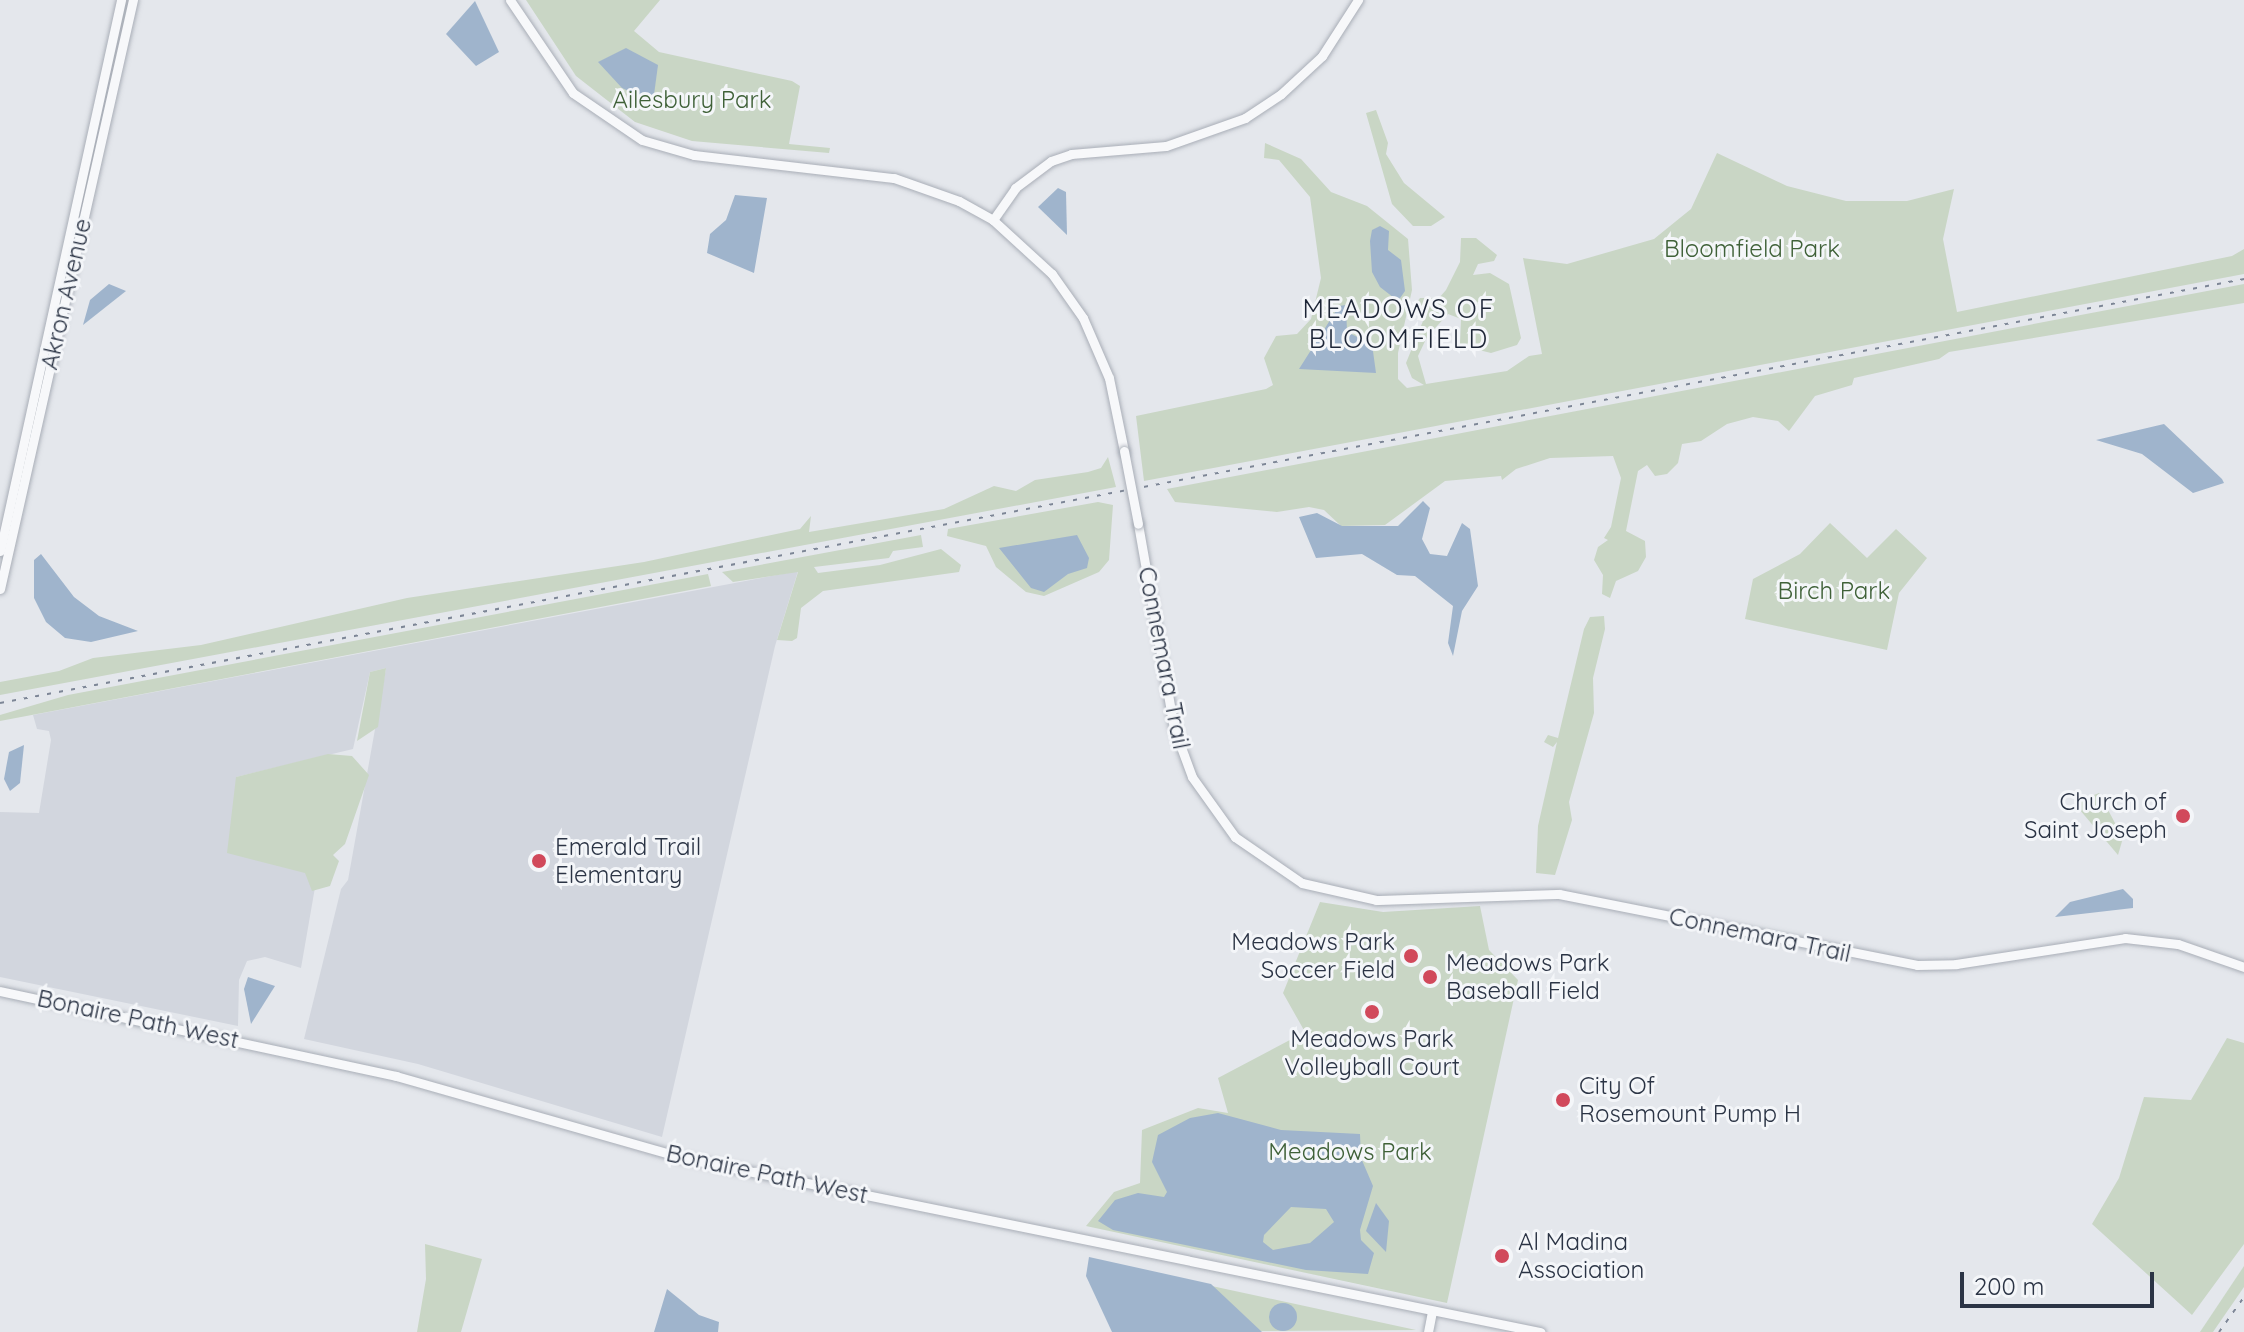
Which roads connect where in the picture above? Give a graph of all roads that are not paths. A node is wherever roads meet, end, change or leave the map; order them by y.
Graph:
1 (121, 0) edge
2 (133, 0) edge
3 (510, 0) edge
4 (1358, 0) edge
5 (993, 220) junction
6 (0, 551) edge
7 (0, 589) edge
8 (2244, 967) edge
9 (0, 991) edge
10 (1432, 1311) junction
11 (1428, 1332) edge
12 (1540, 1332) edge

1 - 6 street, Akron Avenue
2 - 7 street, Akron Avenue
3 - 5 street, Connemara Trail
4 - 5 street
5 - 8 street, Connemara Trail, bridge
9 - 10 street, Bonaire Path West
10 - 11 street
10 - 12 street, Bonaire Path West

